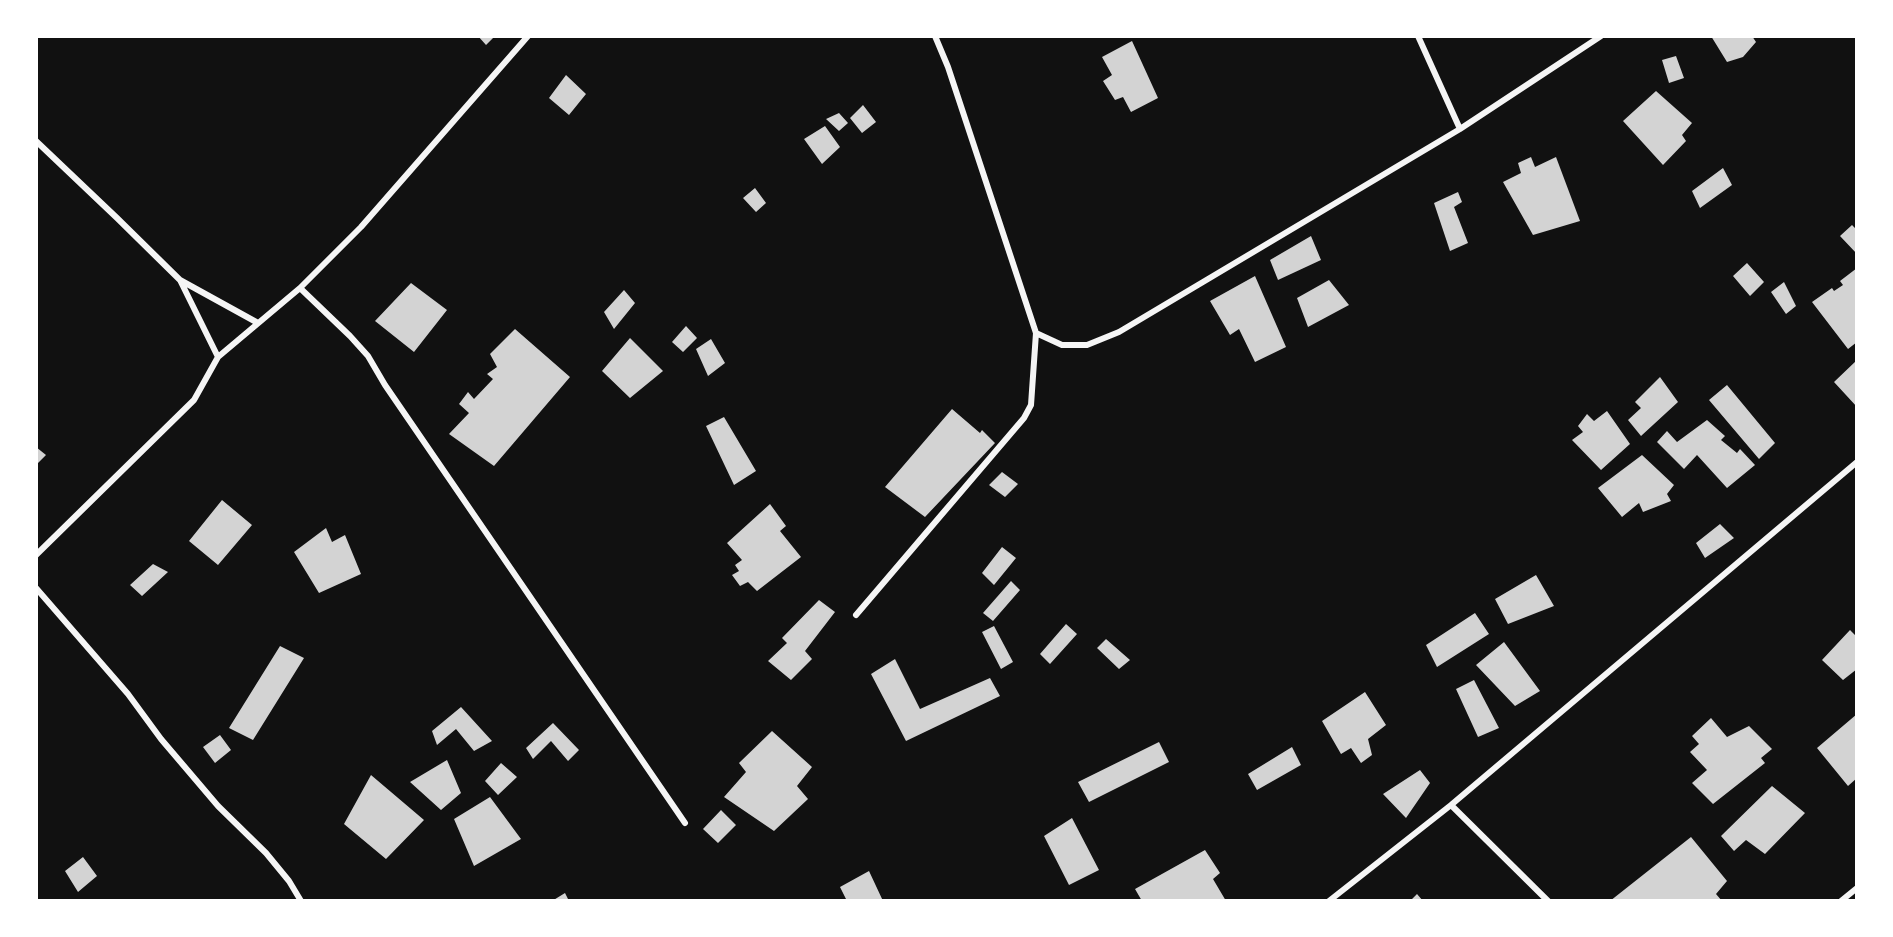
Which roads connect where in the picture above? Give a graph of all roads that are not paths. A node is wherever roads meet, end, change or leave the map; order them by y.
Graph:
1 (528, 36) edge
2 (935, 36) edge
3 (1418, 36) edge
4 (1601, 36) edge
5 (1460, 129) junction
6 (36, 141) edge
7 (180, 280) junction
8 (300, 288) junction
9 (258, 323) junction
10 (1036, 333) junction
11 (218, 357) junction
12 (1857, 462) edge
13 (36, 555) edge
14 (36, 588) edge
15 (856, 615) dead end
16 (1451, 805) junction
17 (685, 823) dead end
18 (1857, 888) edge
19 (301, 901) edge
20 (1329, 901) edge
21 (1548, 901) edge
22 (1841, 901) edge

1 - 8 street
2 - 10 street
3 - 5 street
4 - 5 street
5 - 10 street
6 - 7 street
7 - 9 street
7 - 11 street
8 - 9 street
8 - 17 street
9 - 11 street
10 - 15 street
11 - 13 street
12 - 16 street
14 - 19 street
16 - 20 street
16 - 21 street
18 - 22 street

